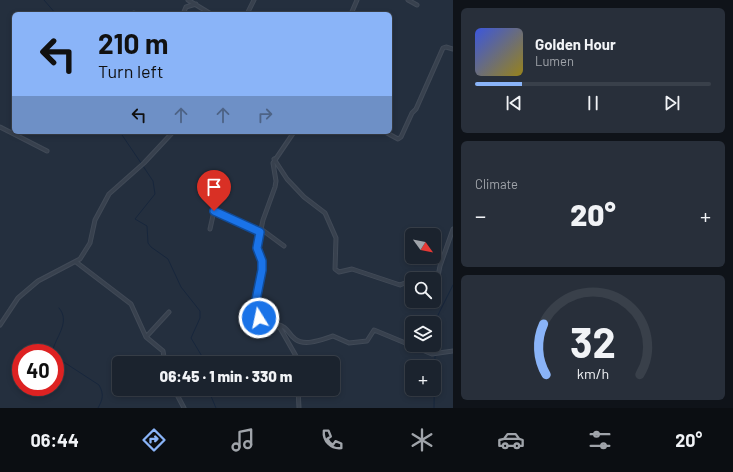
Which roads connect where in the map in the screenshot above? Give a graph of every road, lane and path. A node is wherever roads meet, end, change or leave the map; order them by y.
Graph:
1 (188, 0) edge
2 (254, 0) edge
3 (356, 0) edge
4 (408, 0) edge
5 (196, 4) junction
6 (417, 5) dead end
7 (184, 12) edge
8 (208, 12) edge
9 (248, 12) edge
10 (352, 12) edge
11 (453, 49) edge
12 (0, 127) edge
13 (12, 133) edge
14 (14, 134) edge
15 (170, 134) edge
16 (293, 134) edge
17 (389, 134) edge
18 (47, 151) dead end
19 (274, 159) junction
20 (210, 229) dead end
21 (453, 229) edge
22 (260, 231) junction
23 (284, 246) dead end
24 (76, 262) junction
25 (440, 272) edge
26 (405, 283) edge
27 (169, 312) dead end
28 (270, 322) junction
29 (0, 325) edge
30 (146, 336) junction
31 (453, 351) edge
32 (164, 356) edge
33 (296, 356) edge
34 (178, 396) edge
35 (298, 396) edge
36 (184, 408) edge
37 (299, 408) edge

1 - 5 street
2 - 9 street
3 - 10 street
4 - 6 street
5 - 7 street
5 - 8 street
11 - 17 street
12 - 13 street
14 - 18 street
15 - 24 street
16 - 19 street
19 - 22 street
19 - 26 street
20 - 22 street
21 - 25 street
22 - 23 street
22 - 28 street
24 - 29 street
24 - 30 street
27 - 30 street
28 - 31 street
28 - 33 street
30 - 32 street
34 - 36 street
35 - 37 street

